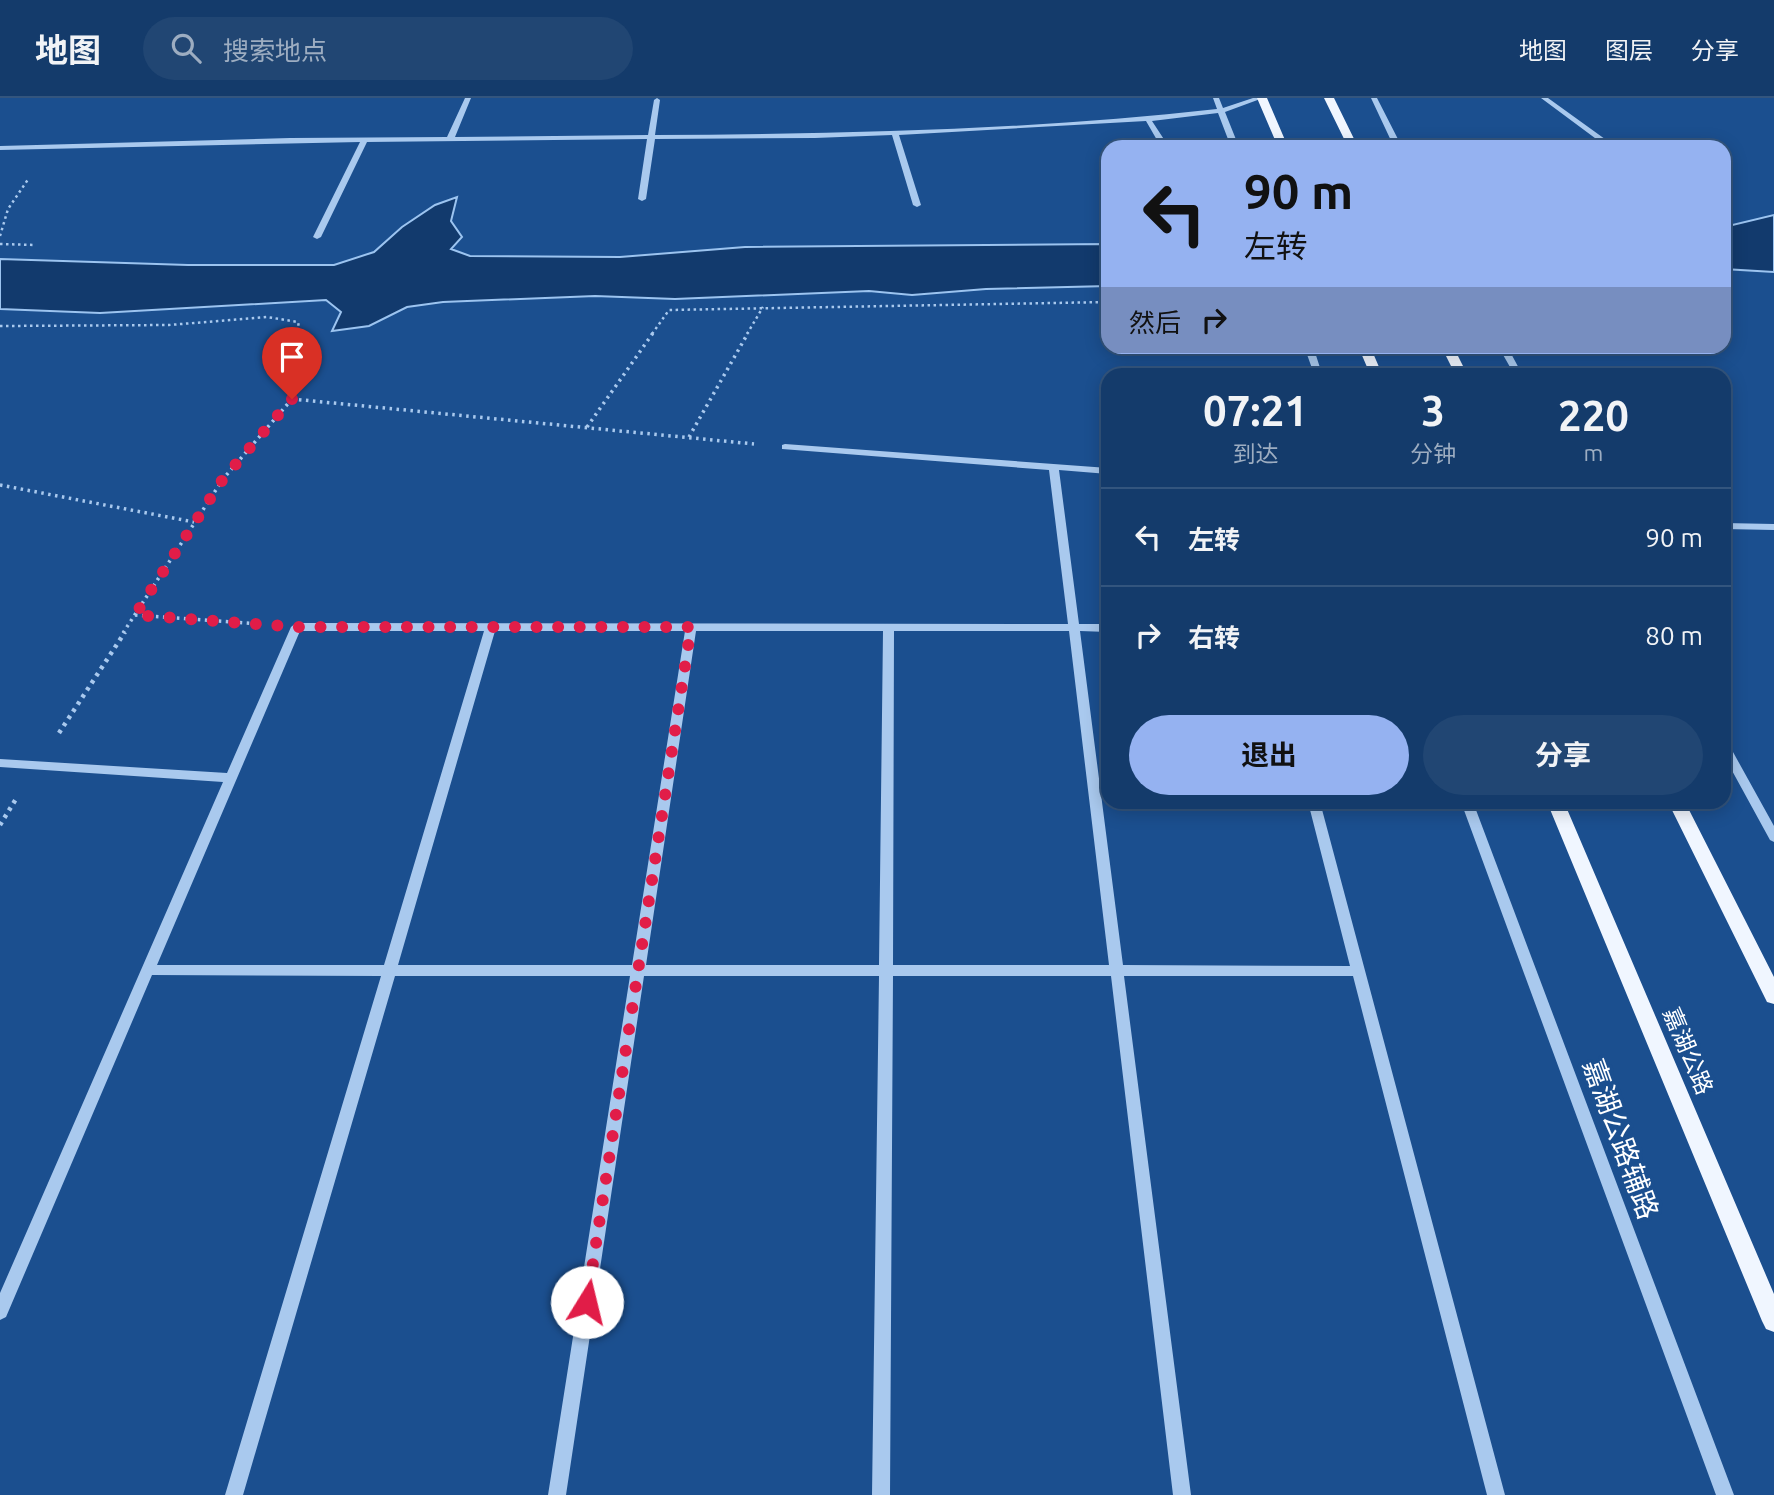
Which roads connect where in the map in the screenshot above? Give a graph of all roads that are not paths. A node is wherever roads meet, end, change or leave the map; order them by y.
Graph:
1 (468, 98) edge
2 (1216, 98) edge
3 (1261, 98) edge
4 (1329, 98) edge
5 (1374, 98) edge
6 (1544, 98) edge
7 (657, 100) dead end
8 (1221, 111) junction
9 (1147, 119) junction
10 (895, 133) junction
11 (651, 137) junction
12 (450, 139) junction
13 (364, 140) junction
14 (1160, 140) edge
15 (1232, 140) edge
16 (1280, 140) edge
17 (1350, 140) edge
18 (1395, 140) edge
19 (1602, 140) edge
20 (0, 148) edge
21 (642, 199) dead end
22 (917, 205) dead end
23 (317, 237) dead end
24 (785, 447) road end
25 (1054, 467) junction
26 (1101, 470) edge
27 (1731, 526) edge
28 (1774, 527) edge
29 (491, 627) junction
30 (691, 627) junction
31 (889, 627) junction
32 (1074, 628) junction
33 (1101, 628) edge
34 (1731, 759) edge
35 (0, 763) edge
36 (230, 778) junction
37 (1316, 809) edge
38 (1470, 809) edge
39 (1558, 809) edge
40 (1680, 809) edge
41 (1774, 837) edge
42 (147, 970) junction
43 (389, 971) junction
44 (638, 971) junction
45 (886, 971) junction
46 (1116, 971) junction
47 (1358, 971) junction
48 (1774, 996) edge
49 (0, 1312) edge
50 (1774, 1321) edge
51 (234, 1495) edge
52 (557, 1495) edge
53 (881, 1495) edge
54 (1182, 1495) edge
55 (1496, 1495) edge
56 (1725, 1495) edge

1 - 12 street
2 - 8 street
3 - 8 street
3 - 16 main road
4 - 17 main road
5 - 18 street
6 - 19 street
7 - 11 street
8 - 9 street
8 - 15 street
9 - 10 street
9 - 14 street
10 - 11 street
10 - 22 street
11 - 12 street
11 - 21 street
12 - 13 street
13 - 20 street
13 - 23 street
24 - 25 street
25 - 26 street
25 - 32 street
27 - 28 street
29 - 30 street
29 - 36 street
29 - 43 street
30 - 31 street
30 - 44 street
31 - 32 street
31 - 45 street
32 - 33 street
32 - 46 street
34 - 41 street
35 - 36 street
36 - 42 street
37 - 47 street
38 - 56 street, 嘉湖公路辅路
39 - 50 main road, 嘉湖公路
40 - 48 main road
42 - 43 street
42 - 49 street
43 - 44 street
43 - 51 street
44 - 45 street
44 - 52 street
45 - 46 street
45 - 53 street
46 - 47 street
46 - 54 street
47 - 55 street

